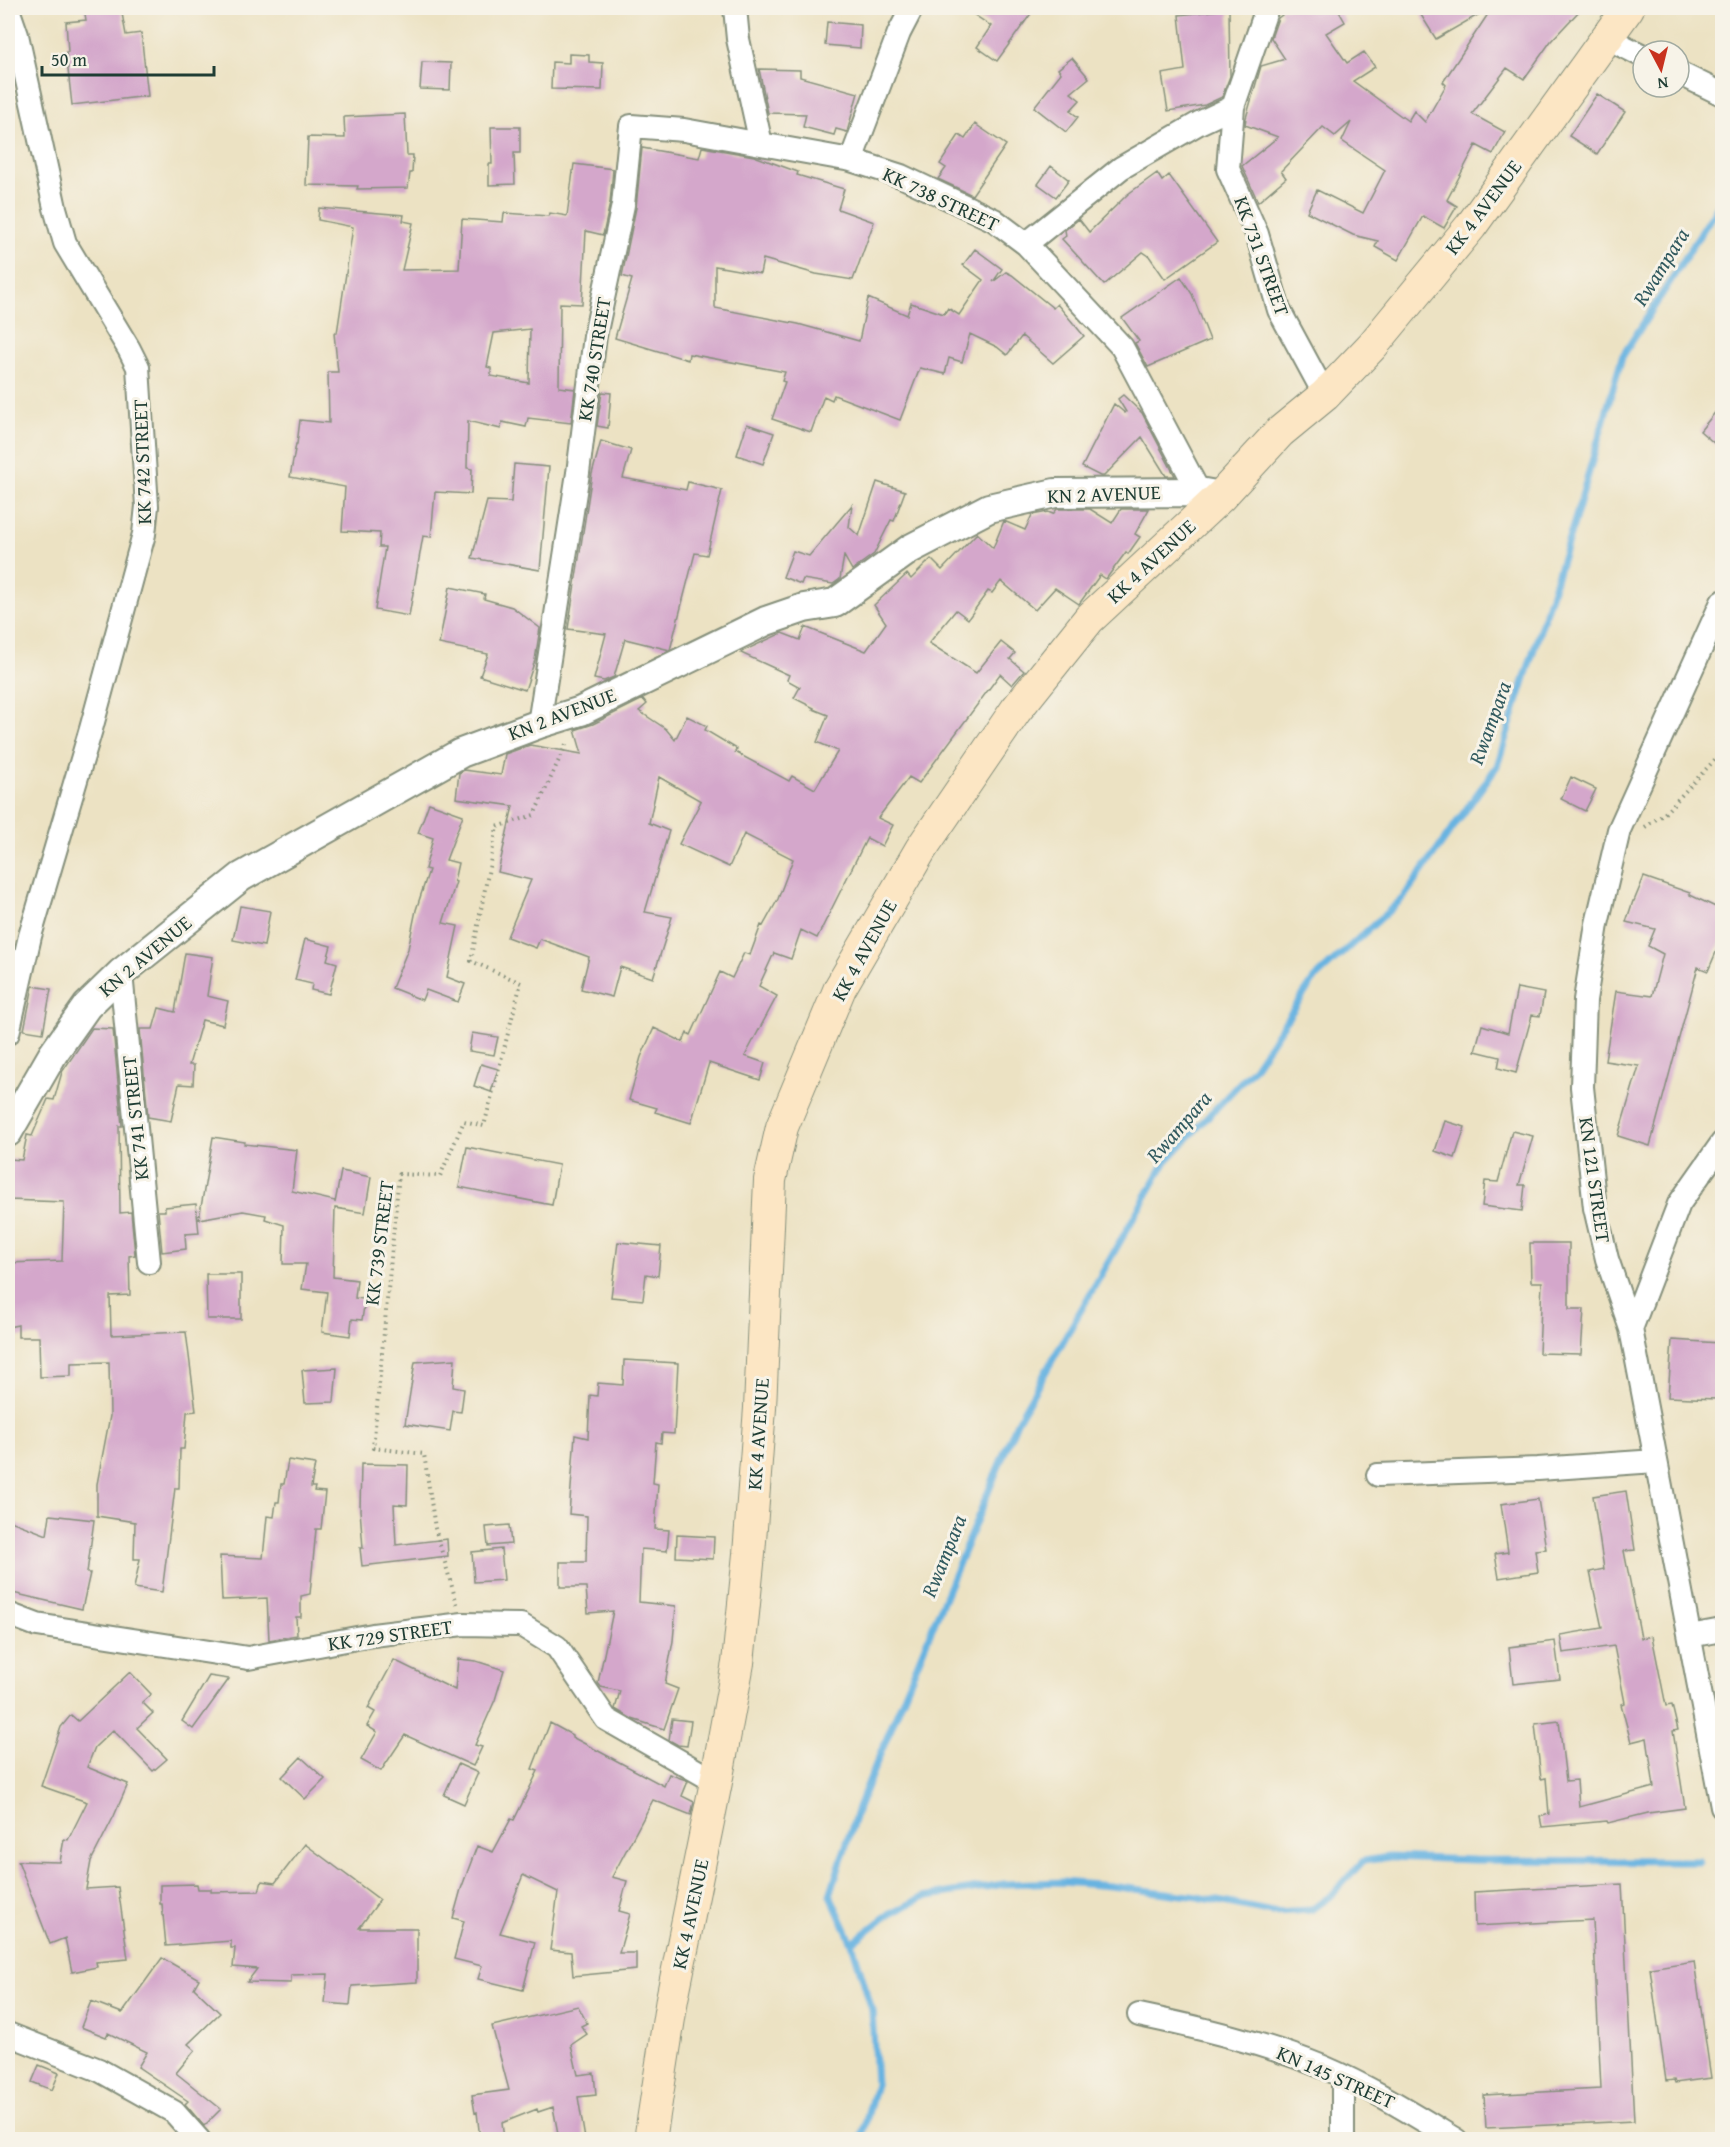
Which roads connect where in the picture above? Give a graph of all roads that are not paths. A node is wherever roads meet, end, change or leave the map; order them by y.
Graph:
1 (735, 8) edge
2 (912, 8) edge
3 (1267, 8) edge
4 (1628, 8) edge
5 (8, 9) edge
6 (1605, 37) junction
7 (1631, 50) edge
8 (1691, 79) edge
9 (1722, 94) edge
10 (1233, 107) junction
11 (761, 144) junction
12 (851, 160) junction
13 (1026, 244) junction
14 (1325, 395) junction
15 (1210, 494) junction
16 (1722, 602) edge
17 (539, 724) junction
18 (121, 974) junction
19 (8, 1033) edge
20 (8, 1132) edge
21 (1722, 1143) edge
22 (149, 1262) dead end
23 (1631, 1329) junction
24 (1656, 1461) junction
25 (1378, 1475) dead end
26 (8, 1614) edge
27 (1722, 1630) edge
28 (1690, 1636) junction
29 (716, 1782) junction
30 (1722, 1807) edge
31 (1139, 2015) dead end
32 (8, 2034) edge
33 (1343, 2078) junction
34 (199, 2139) edge
35 (650, 2139) edge
36 (1343, 2139) edge
37 (1456, 2139) edge

1 - 11 street
2 - 12 street
3 - 10 street, KK 731 STREET
4 - 6 main road, KK 4 AVENUE
5 - 19 street, KK 742 STREET
6 - 7 street
6 - 14 main road, KK 4 AVENUE
8 - 9 street
10 - 13 street
10 - 14 street, KK 731 STREET
11 - 12 street, KK 738 STREET
11 - 17 street, KK 740 STREET
12 - 13 street, KK 738 STREET
13 - 15 street, KK 738 STREET
14 - 15 main road, KK 4 AVENUE
15 - 17 street, KN 2 AVENUE
15 - 29 main road, KK 4 AVENUE
16 - 23 street, KN 121 STREET
17 - 18 street, KN 2 AVENUE
18 - 20 street, KN 2 AVENUE
18 - 22 street, KK 741 STREET
21 - 23 street
23 - 24 street, KN 121 STREET
24 - 25 street
24 - 28 street, KN 121 STREET
26 - 29 street, KK 729 STREET
27 - 28 street
28 - 30 street, KN 121 STREET
29 - 35 main road, KK 4 AVENUE
31 - 33 street, KN 145 STREET
32 - 34 street
33 - 36 street
33 - 37 street, KN 145 STREET

